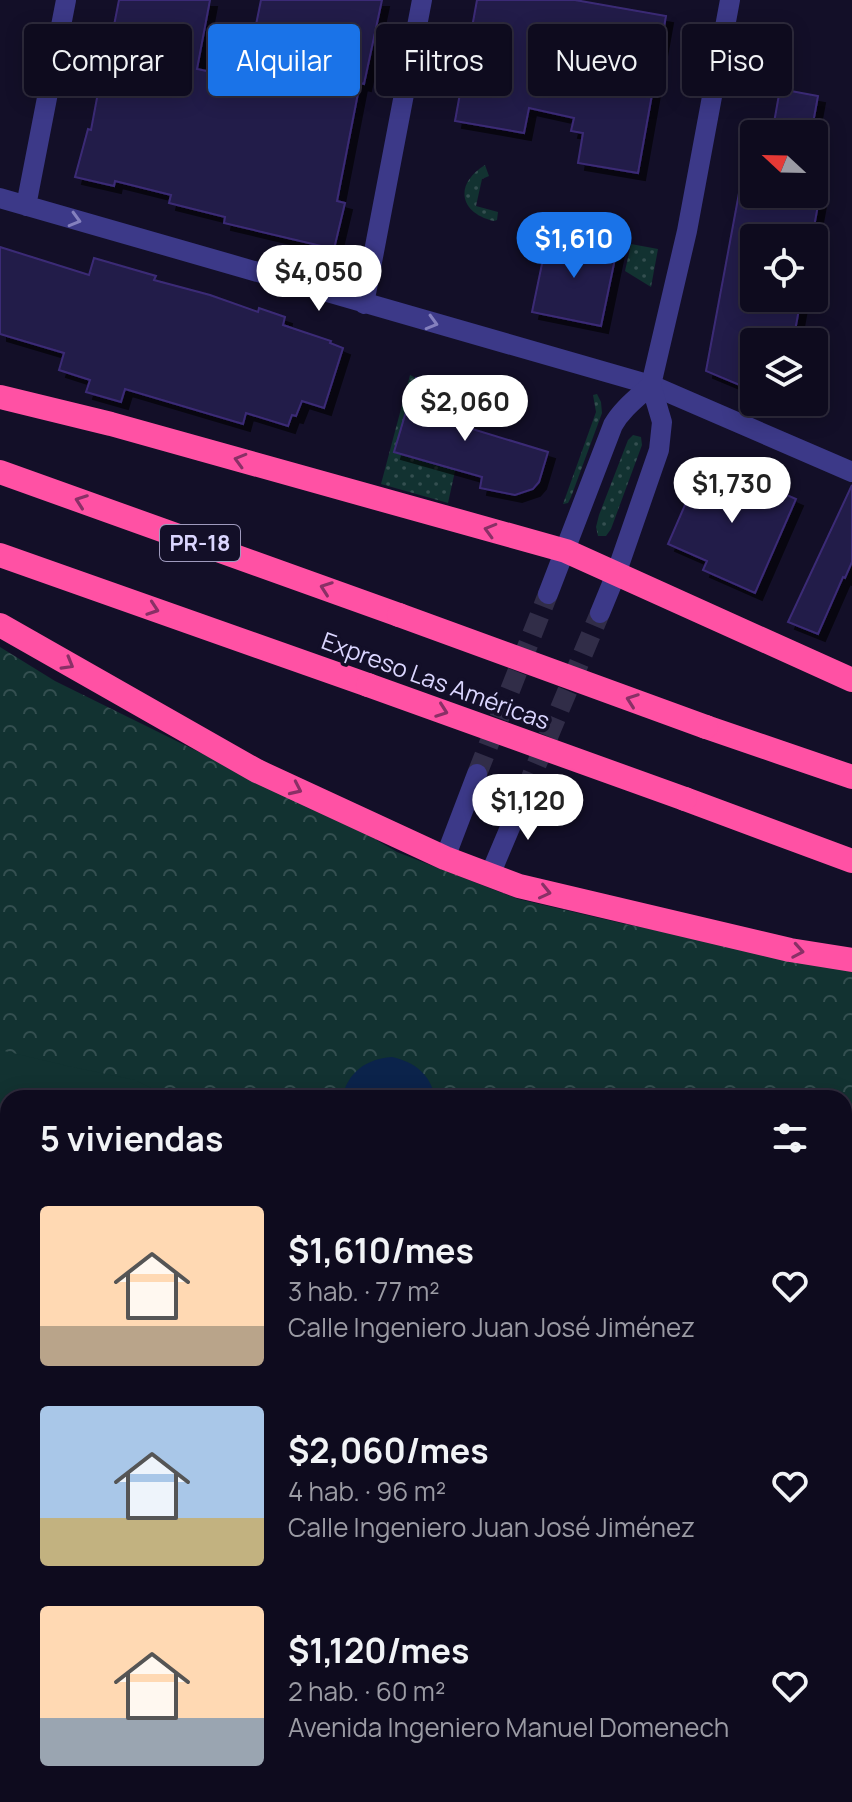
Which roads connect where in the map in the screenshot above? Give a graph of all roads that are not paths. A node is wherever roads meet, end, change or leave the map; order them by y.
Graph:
1 (66, 0) edge
2 (422, 0) edge
3 (730, 0) edge
4 (0, 198) edge
5 (26, 206) junction
6 (364, 304) junction
7 (651, 385) junction
8 (0, 397) edge
9 (0, 472) edge
10 (852, 472) edge
11 (566, 551) junction
12 (0, 555) edge
13 (616, 574) junction
14 (548, 594) tunnel mouth
15 (600, 613) tunnel mouth
16 (0, 625) edge
17 (852, 680) edge
18 (477, 774) tunnel mouth
19 (852, 777) edge
20 (525, 792) tunnel mouth
21 (445, 858) junction
22 (852, 861) edge
23 (490, 875) junction
24 (852, 960) edge

1 - 5 street
2 - 6 street
3 - 7 street
4 - 5 street
5 -> 6 street
6 -> 7 street
7 - 10 street
7 - 11 street
7 - 13 street
11 -> 8 highway
19 -> 9 highway, Expreso Las Américas / PR-18, bridge
11 - 13 highway
11 - 14 street
12 -> 22 highway, Expreso Las Américas, bridge
13 - 15 street
13 - 17 highway
16 -> 21 highway
18 - 21 street
20 - 23 street
21 - 23 highway
23 -> 24 highway

